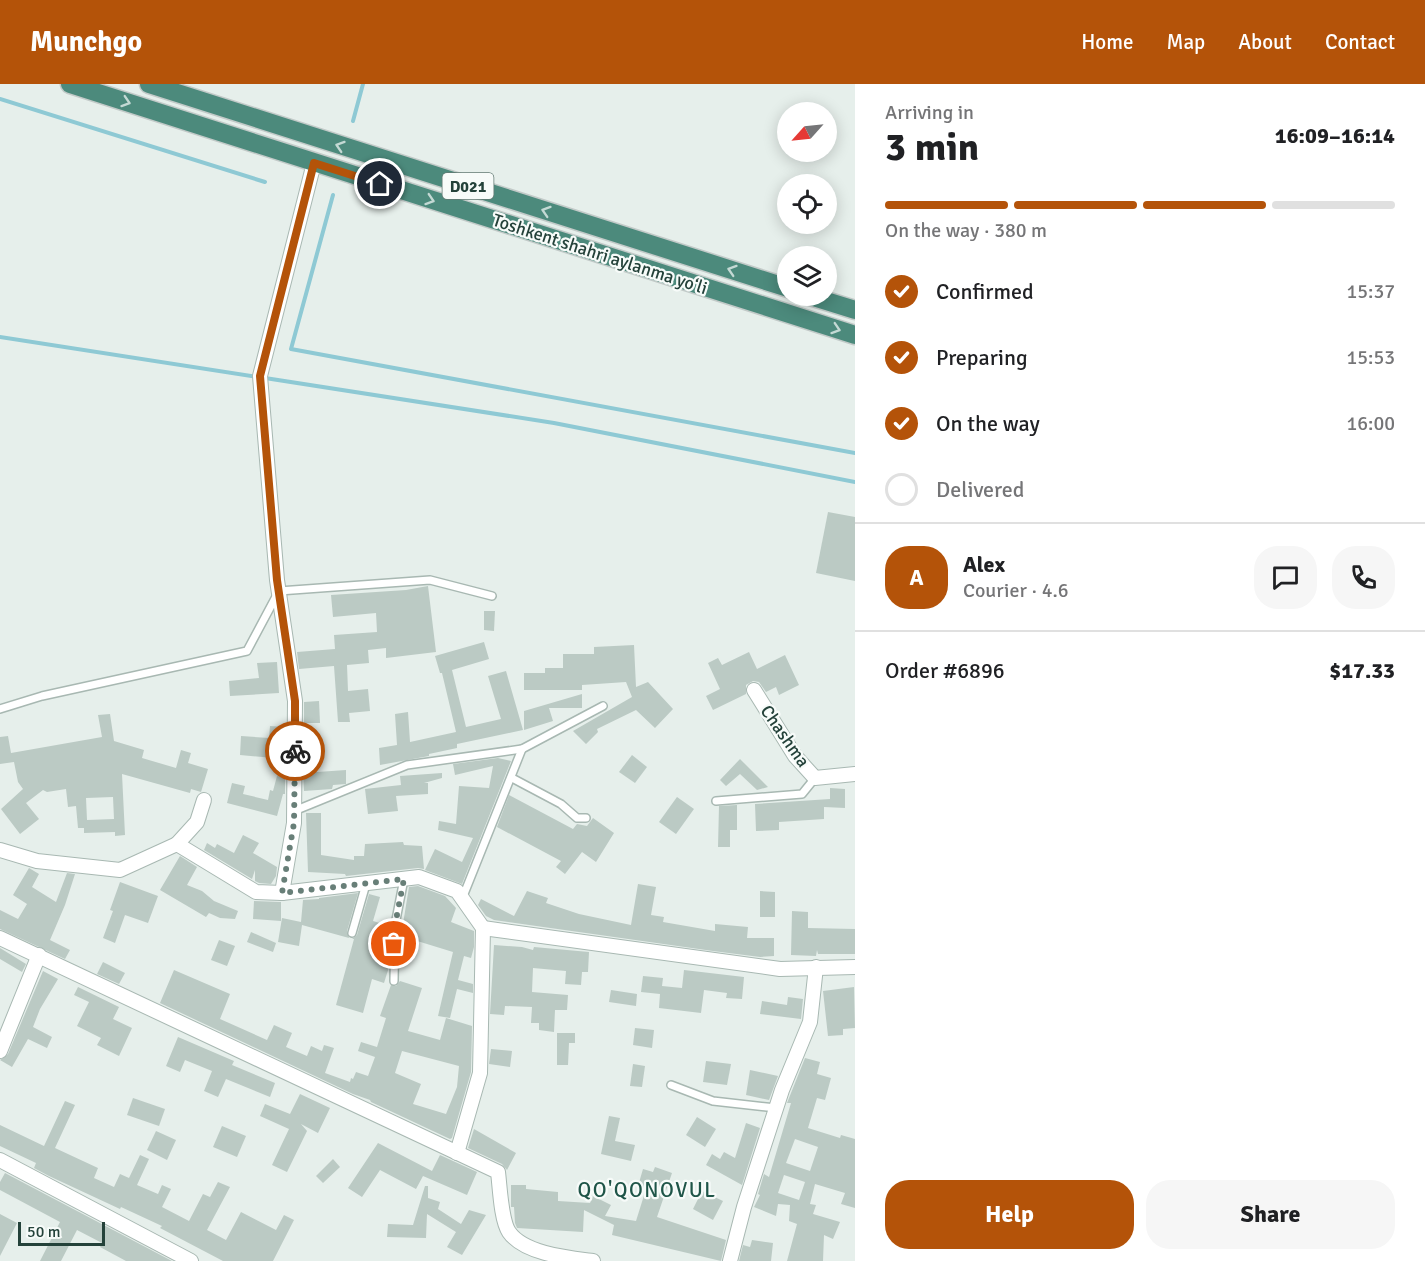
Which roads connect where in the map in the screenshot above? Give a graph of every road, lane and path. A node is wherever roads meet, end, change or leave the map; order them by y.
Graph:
1 (70, 84) edge
2 (149, 84) edge
3 (314, 163) junction
4 (777, 284) edge
5 (837, 304) edge
6 (793, 306) edge
7 (855, 310) edge
8 (794, 316) junction
9 (855, 335) edge
10 (279, 591) junction
11 (492, 596) dead end
12 (754, 690) dead end
13 (603, 706) dead end
14 (0, 709) edge
15 (522, 749) junction
16 (855, 774) edge
17 (512, 778) junction
18 (815, 778) junction
19 (204, 800) dead end
20 (716, 801) dead end
21 (294, 811) junction
22 (586, 818) dead end
23 (177, 844) junction
24 (0, 850) edge
25 (404, 879) junction
26 (366, 884) junction
27 (282, 893) junction
28 (462, 899) junction
29 (483, 928) junction
30 (352, 933) dead end
31 (0, 938) edge
32 (39, 955) junction
33 (855, 967) edge
34 (816, 968) junction
35 (394, 981) dead end
36 (0, 1051) edge
37 (671, 1085) dead end
38 (776, 1108) junction
39 (457, 1153) junction
40 (0, 1160) edge
41 (190, 1261) edge
42 (593, 1261) edge
43 (730, 1261) edge

1 -> 3 highway, Toshkent shahri aylanma yoʻli / D021
4 -> 2 highway, Toshkent shahri aylanma yoʻli / D021
3 -> 8 highway, Toshkent shahri aylanma yoʻli / D021
3 - 10 street
5 - 7 highway
6 - 8 highway
8 -> 9 highway, Toshkent shahri aylanma yoʻli / D021
10 - 11 lane
10 - 14 lane
10 - 21 street
12 - 18 street, Chashma
13 - 15 lane
15 - 17 lane
15 - 21 lane
16 - 18 street, Chashma
17 - 22 lane
17 - 28 lane
18 - 20 lane
19 - 23 street
21 - 27 street
23 - 24 street
23 - 27 street
25 - 26 street
25 - 28 street
25 - 35 lane
26 - 27 street
26 - 30 lane
28 - 29 street
29 - 34 street
29 - 39 street
31 - 32 street
32 - 36 street
32 - 39 street
33 - 34 street
34 - 38 street
37 - 38 lane
38 - 43 street
39 - 42 street
40 - 41 street

